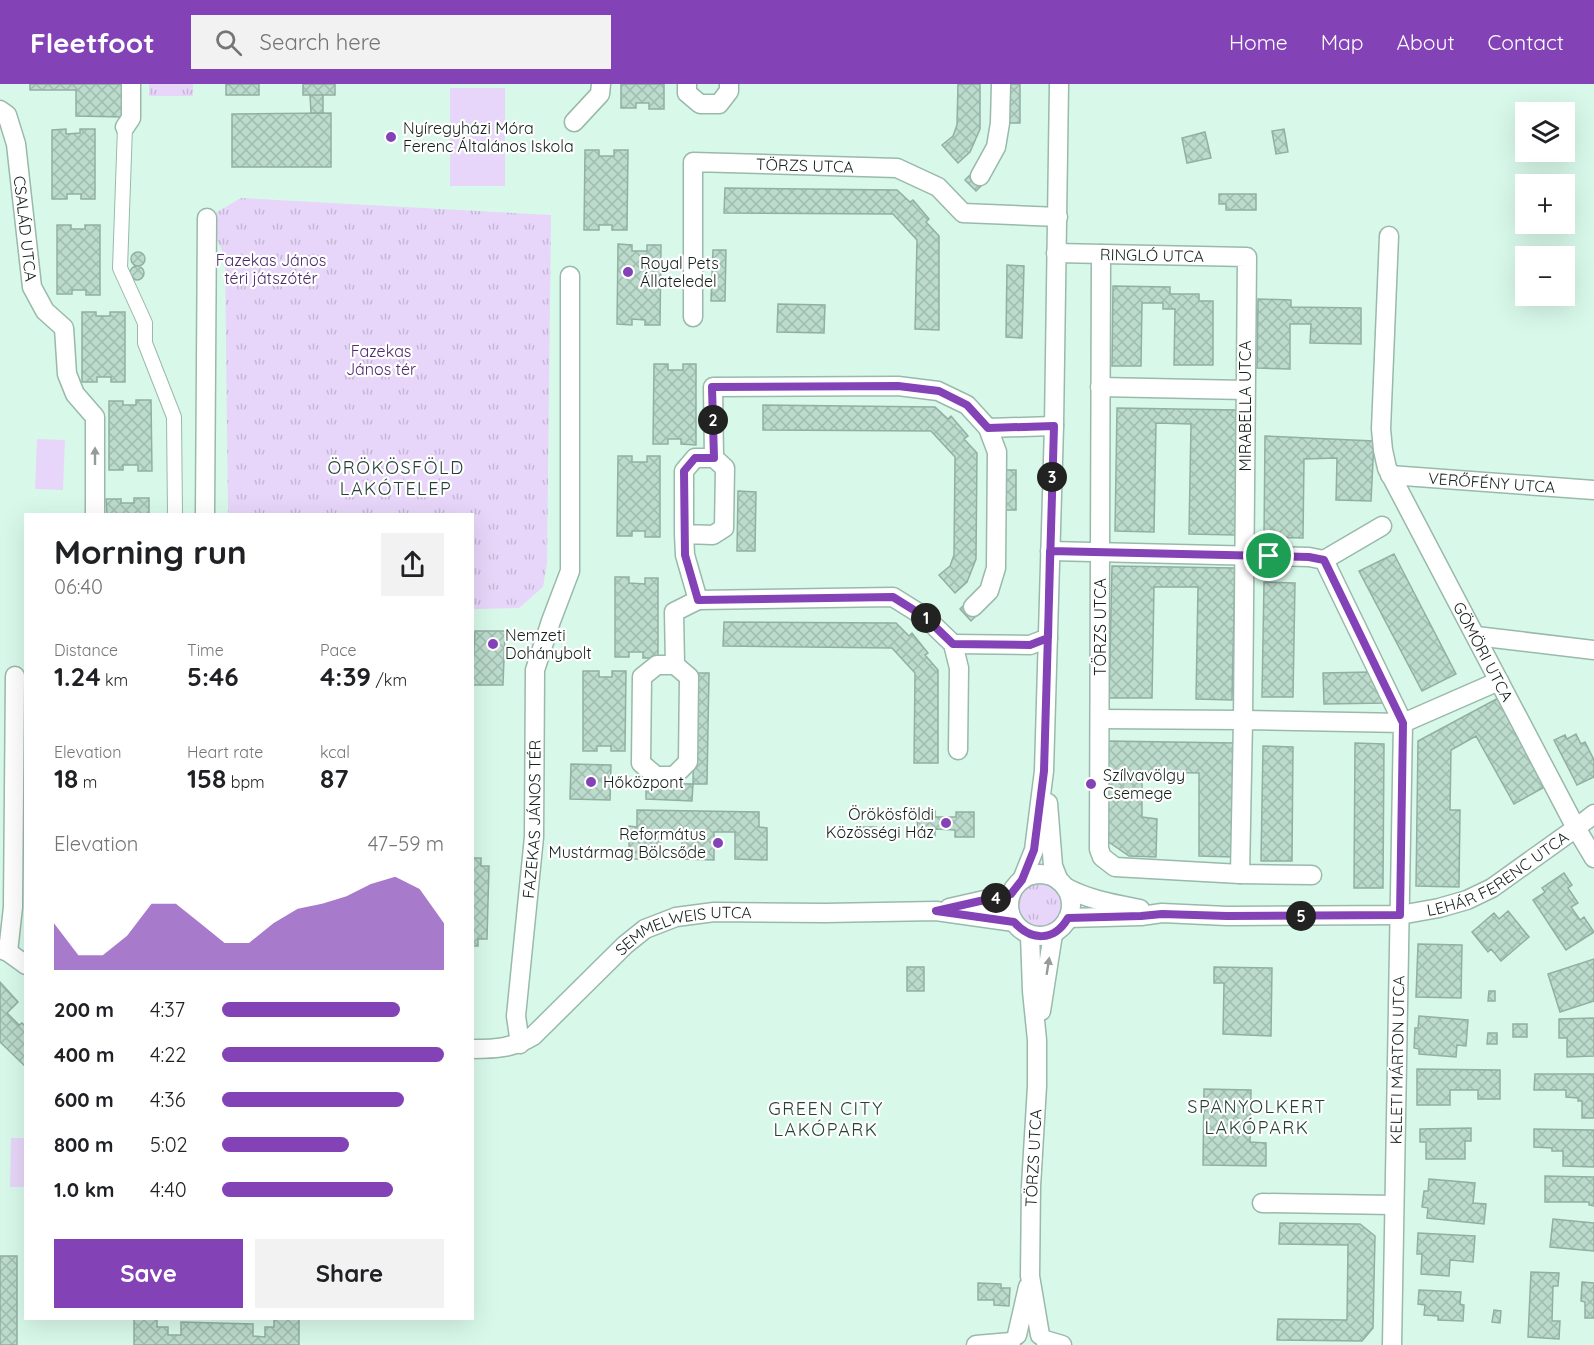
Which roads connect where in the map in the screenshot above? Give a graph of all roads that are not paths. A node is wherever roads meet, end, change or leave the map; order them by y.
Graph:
1 (131, 84) edge
2 (601, 84) edge
3 (687, 84) edge
4 (729, 84) edge
5 (1000, 84) edge
6 (1059, 84) edge
7 (0, 110) edge
8 (574, 122) dead end
9 (125, 127) joint
10 (980, 176) dead end
11 (207, 218) dead end
12 (1058, 218) junction
13 (1389, 236) dead end
14 (1056, 253) junction
15 (1101, 254) junction
16 (1246, 257) joint
17 (570, 276) dead end
18 (693, 317) dead end
19 (1100, 387) junction
20 (1245, 390) junction
21 (1054, 426) junction
22 (988, 428) junction
23 (714, 458) junction
24 (1390, 476) junction
25 (1594, 490) edge
26 (94, 513) edge
27 (176, 513) edge
28 (205, 513) edge
29 (1382, 526) dead end
30 (684, 534) junction
31 (1050, 551) junction
32 (1100, 553) junction
33 (1244, 555) junction
34 (1324, 560) junction
35 (698, 600) junction
36 (973, 607) dead end
37 (1476, 636) junction
38 (1048, 638) junction
39 (953, 644) junction
40 (1594, 650) edge
41 (675, 664) junction
42 (13, 676) edge
43 (1499, 681) junction
44 (1100, 718) junction
45 (1243, 720) junction
46 (1403, 723) junction
47 (958, 750) dead end
48 (1044, 771) junction
49 (1594, 814) edge
50 (1576, 828) junction
51 (1594, 858) edge
52 (1240, 874) junction
53 (1312, 875) dead end
54 (1062, 884) junction
55 (1017, 887) junction
56 (936, 911) junction
57 (1162, 914) junction
58 (1400, 915) junction
59 (1068, 918) junction
60 (1014, 922) junction
61 (1053, 934) junction
62 (1030, 935) junction
63 (4, 951) edge
64 (24, 963) edge
65 (1037, 1040) junction
66 (520, 1044) junction
67 (474, 1048) edge
68 (1262, 1203) dead end
69 (1394, 1205) junction
70 (1030, 1276) junction
71 (1012, 1341) edge
72 (1048, 1341) edge
73 (976, 1345) edge
74 (1392, 1345) edge

1 - 9 street
2 - 8 street
3 - 4 street
5 - 10 street
6 - 12 street
26 -> 7 street, CSALÁD UTCA
9 - 27 street
11 - 28 street
12 - 14 street
12 - 18 street, TÖRZS UTCA
13 - 24 street, GÖMÖRI UTCA
14 - 15 street, RINGLÓ UTCA
14 - 21 street
15 - 16 street, RINGLÓ UTCA
15 - 19 street, TÖRZS UTCA
16 - 20 street, MIRABELLA UTCA
17 - 66 street, FAZEKAS JÁNOS TÉR
19 - 20 street
19 - 32 street, TÖRZS UTCA
20 - 33 street, MIRABELLA UTCA
21 - 22 street
21 - 31 street
22 - 23 street
22 - 36 street
23 - 30 street
23 - 30 street
24 - 25 street, VERŐFÉNY UTCA
24 - 37 street, GÖMÖRI UTCA
29 - 34 street
30 - 35 street
31 - 32 street
31 - 38 street
32 - 33 street
32 - 44 street, TÖRZS UTCA
33 - 34 street
33 - 45 street, MIRABELLA UTCA
34 - 46 street
35 - 39 street
35 - 41 street
37 - 40 street
37 - 43 street, GÖMÖRI UTCA
38 - 39 street
38 - 48 street
39 - 47 street
41 - 41 street
42 - 63 street
43 - 46 street
43 - 50 street, GÖMÖRI UTCA
44 - 45 street
44 - 52 street, TÖRZS UTCA
45 - 46 street
45 - 52 street, MIRABELLA UTCA
46 - 58 street, KELETI MÁRTON UTCA
48 - 54 street
48 - 55 street
49 - 50 street
50 - 51 street, LEHÁR FERENC UTCA
50 - 58 street, LEHÁR FERENC UTCA
52 - 53 street
54 - 55 street
54 - 57 street, LEHÁR FERENC UTCA
54 - 59 street
55 - 56 street, SEMMELWEIS UTCA
55 - 60 street
56 - 60 street, SEMMELWEIS UTCA
56 - 66 street, SEMMELWEIS UTCA
57 - 58 street, LEHÁR FERENC UTCA
57 - 59 street, LEHÁR FERENC UTCA
58 - 69 street, KELETI MÁRTON UTCA
59 - 61 street
60 - 62 street
61 - 62 street
65 -> 61 street, TÖRZS UTCA
62 - 65 street, TÖRZS UTCA
63 - 64 street
65 - 70 street, TÖRZS UTCA
66 - 67 street, SEMMELWEIS UTCA
68 - 69 street
69 - 74 street, KELETI MÁRTON UTCA
70 - 71 street, TÖRZS UTCA
70 - 72 street, TÖRZS UTCA
71 - 72 street
71 - 73 street

